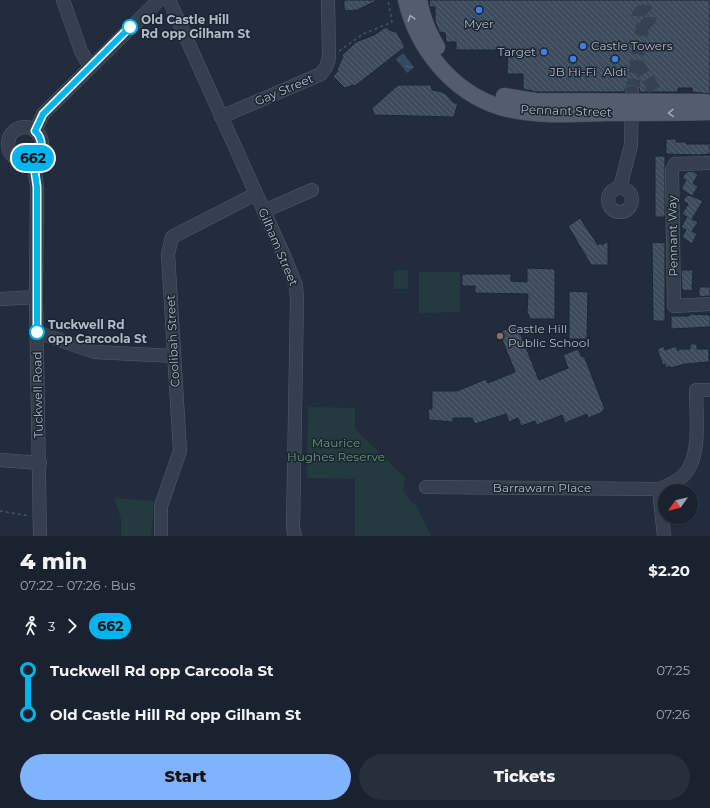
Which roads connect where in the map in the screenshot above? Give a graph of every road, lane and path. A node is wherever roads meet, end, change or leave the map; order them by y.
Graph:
1 (63, 0) edge
2 (158, 0) edge
3 (169, 0) edge
4 (328, 0) edge
5 (388, 0) edge
6 (406, 0) edge
7 (419, 0) edge
8 (329, 58) junction
9 (90, 67) junction
10 (658, 92) tunnel mouth
11 (632, 102) junction
12 (671, 102) junction
13 (710, 102) edge
14 (710, 112) edge
15 (221, 117) junction
16 (35, 131) junction
17 (4, 149) edge
18 (33, 159) junction
19 (710, 163) edge
20 (620, 188) dead end
21 (312, 190) dead end
22 (256, 194) junction
23 (264, 211) junction
24 (36, 297) junction
25 (0, 299) edge
26 (710, 304) edge
27 (37, 332) junction
28 (174, 356) junction
29 (710, 390) edge
30 (0, 460) edge
31 (40, 463) junction
32 (668, 484) edge
33 (426, 487) dead end
34 (658, 489) edge
35 (0, 511) edge
36 (40, 518) junction
37 (663, 524) edge
38 (40, 536) edge
39 (161, 536) edge
40 (295, 536) edge
41 (664, 536) edge

1 - 9 street
2 - 9 street
3 - 15 street, Gilham Street
4 - 8 street
5 - 8 path
11 -> 6 main road, Pennant Street
7 - 11 main road, Pennant Street
8 - 15 street, Gay Street
9 - 16 street
10 - 12 street
11 - 12 main road, Pennant Street
14 -> 11 main road, Pennant Street
11 - 20 street
12 - 13 main road, Pennant Street
15 - 22 street, Gilham Street
16 - 17 street
16 - 18 street
17 - 18 street
18 - 24 street, Tuckwell Road
19 - 26 street, Pennant Way
21 - 23 street
22 - 23 street, Gilham Street
22 - 28 street, Coolibah Street
23 - 40 street, Gilham Street
24 - 25 street
24 - 27 street, Tuckwell Road
27 - 28 street
27 - 31 street, Tuckwell Road
28 - 39 street, Coolibah Street
29 - 32 street
30 - 31 street
31 - 36 street, Tuckwell Road
33 - 34 street, Barrawarn Place
35 - 36 path
36 - 38 street, Tuckwell Road
37 - 41 street

